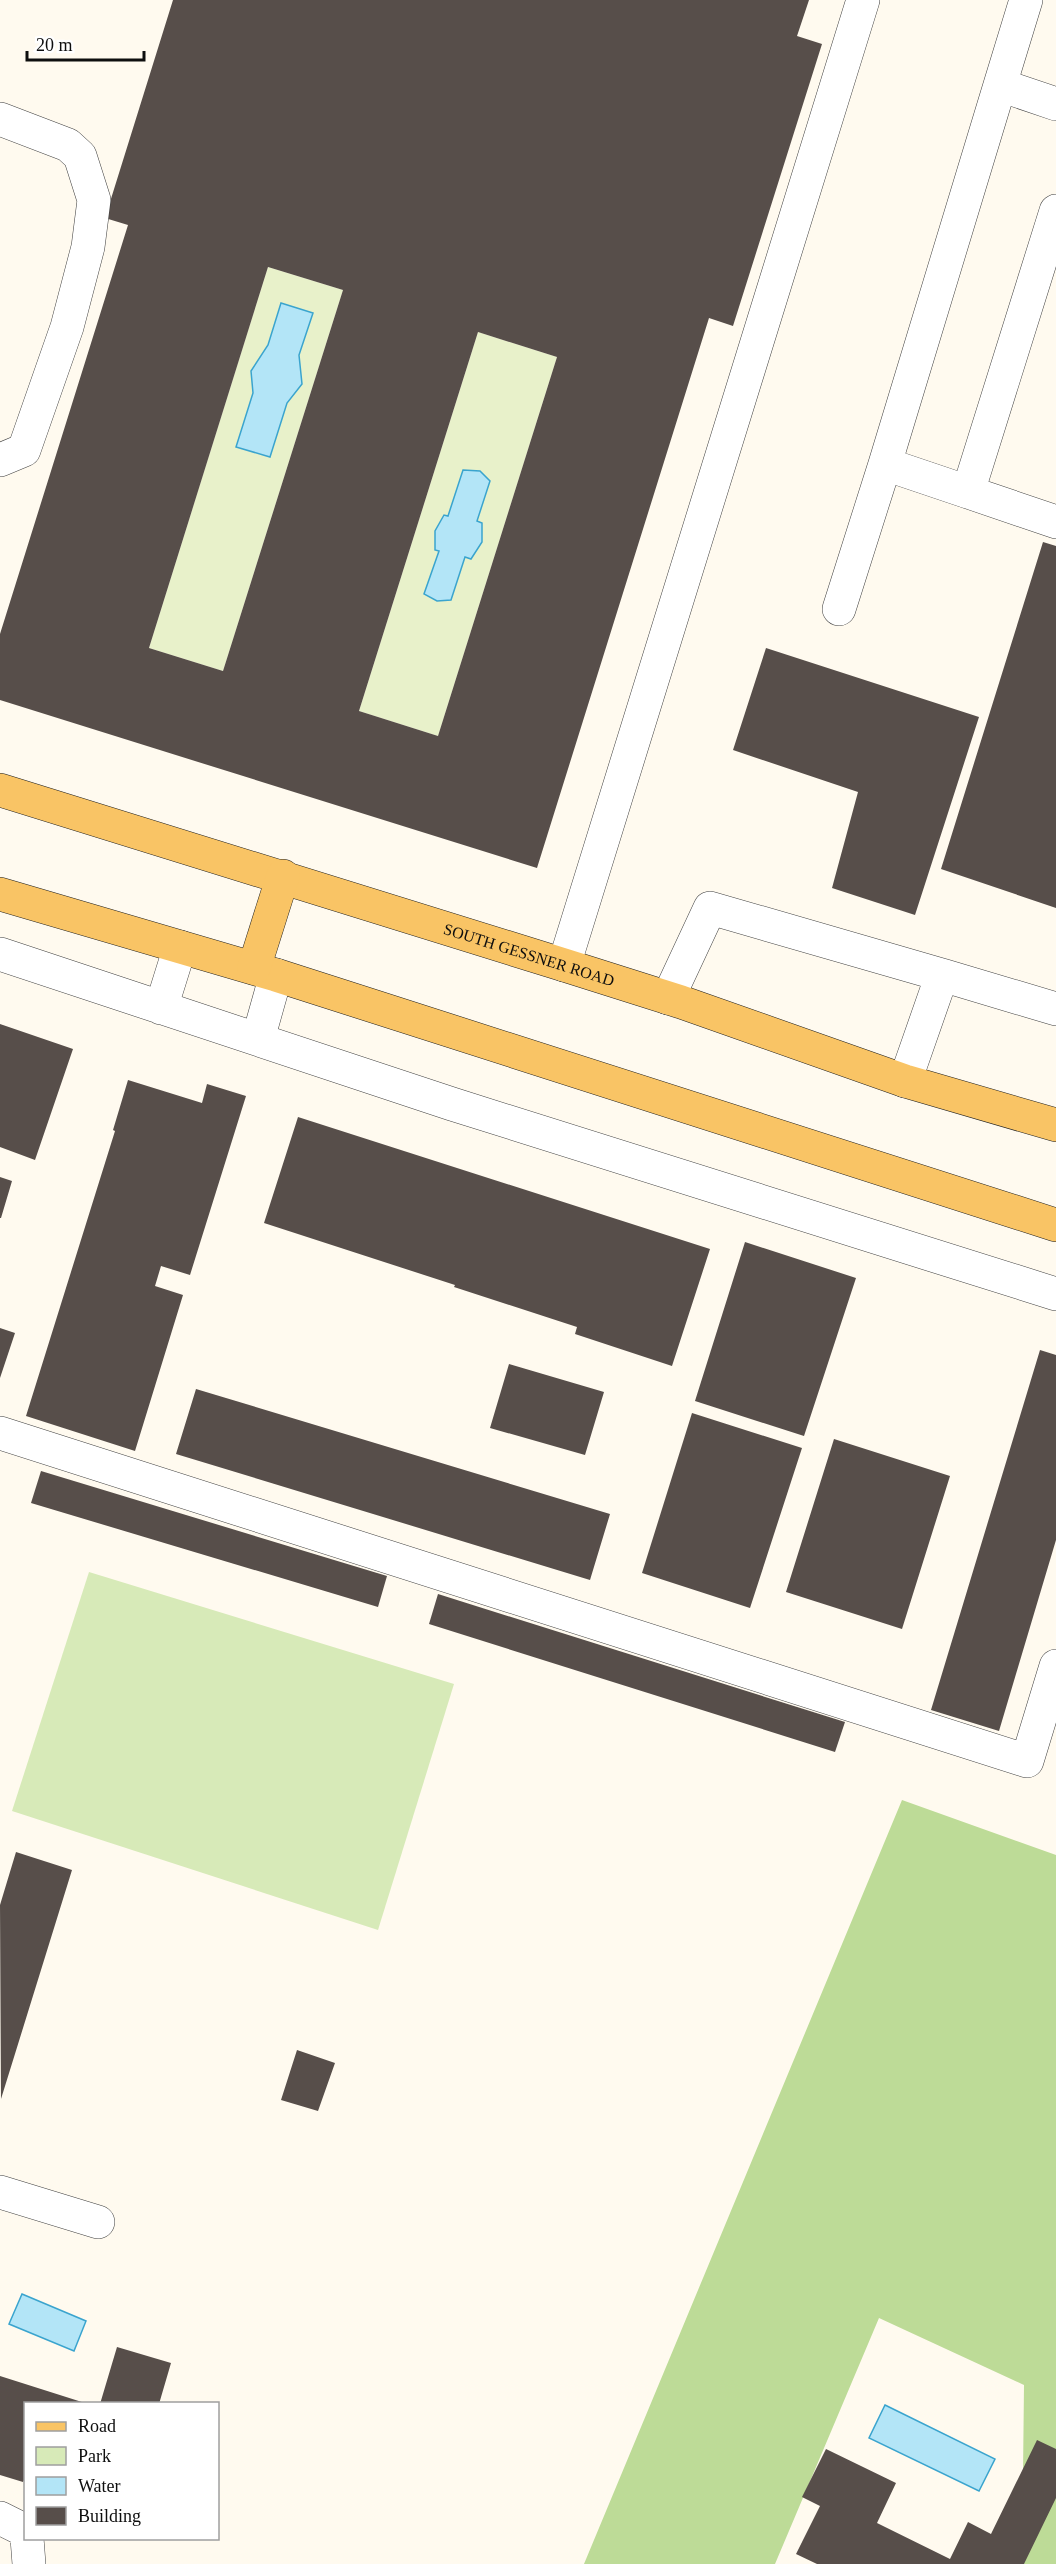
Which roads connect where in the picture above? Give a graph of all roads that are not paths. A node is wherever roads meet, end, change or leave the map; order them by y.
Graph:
1 (863, 0) edge
2 (1026, 0) edge
3 (1000, 85) junction
4 (1056, 104) edge
5 (0, 119) edge
6 (1056, 211) edge
7 (0, 460) edge
8 (885, 464) junction
9 (968, 492) junction
10 (1056, 522) edge
11 (839, 609) dead end
12 (0, 790) edge
13 (283, 876) junction
14 (0, 894) edge
15 (180, 947) junction
16 (0, 954) edge
17 (564, 965) junction
18 (265, 972) junction
19 (942, 975) junction
20 (668, 998) junction
21 (161, 1008) junction
22 (1056, 1009) edge
23 (258, 1039) junction
24 (905, 1081) junction
25 (1056, 1125) edge
26 (1056, 1225) edge
27 (1056, 1294) edge
28 (0, 1433) edge
29 (1056, 1666) edge
30 (0, 2192) edge
31 (98, 2222) dead end
32 (0, 2518) edge
33 (24, 2530) edge
34 (27, 2540) edge
35 (29, 2564) edge

1 - 17 lane
2 - 3 lane
3 - 4 lane
3 - 8 lane
5 - 7 lane
6 - 9 lane
8 - 9 lane
8 - 11 lane
9 - 10 lane
12 - 13 main road, SOUTH GESSNER ROAD
13 - 17 main road, SOUTH GESSNER ROAD
13 - 18 main road
14 - 15 main road
15 - 18 main road
15 - 21 lane
16 - 21 lane
17 - 20 main road, SOUTH GESSNER ROAD
18 - 23 lane
18 - 26 main road
19 - 20 lane
19 - 22 lane
19 - 24 lane
20 - 24 main road, SOUTH GESSNER ROAD
21 - 23 lane
23 - 27 lane
24 - 25 main road, SOUTH GESSNER ROAD
28 - 29 lane
30 - 31 lane
32 - 33 lane
34 - 35 lane

